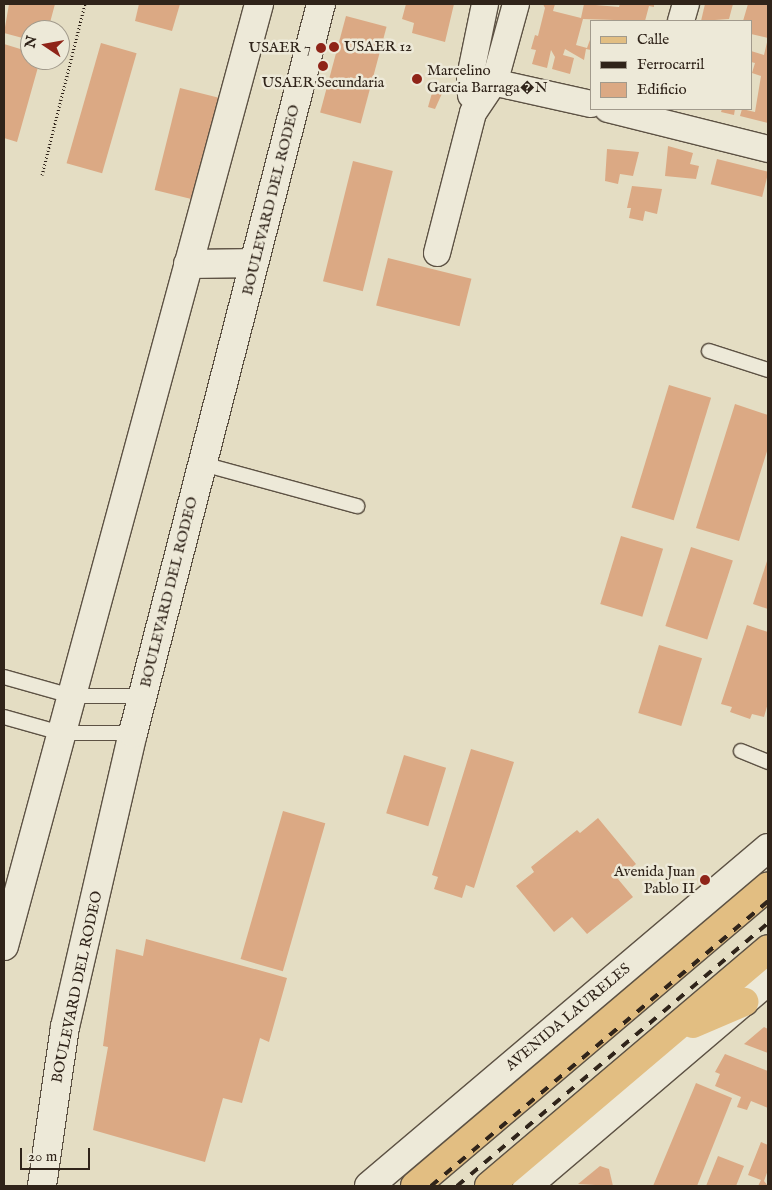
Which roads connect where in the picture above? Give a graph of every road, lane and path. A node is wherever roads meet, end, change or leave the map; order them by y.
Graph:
1 (85, 4) edge
2 (259, 4) edge
3 (321, 4) edge
4 (485, 4) edge
5 (516, 4) edge
6 (686, 4) edge
7 (682, 20) edge
8 (482, 78) junction
9 (590, 104) edge
10 (616, 110) edge
11 (658, 115) edge
12 (768, 149) edge
13 (42, 175) dead end
14 (437, 253) dead end
15 (254, 263) junction
16 (188, 264) junction
17 (709, 351) dead end
18 (768, 370) edge
19 (202, 464) junction
20 (357, 506) dead end
21 (4, 677) edge
22 (71, 696) junction
23 (143, 696) junction
24 (4, 717) edge
25 (61, 733) junction
26 (133, 733) junction
27 (741, 751) dead end
28 (768, 762) edge
29 (768, 848) edge
30 (768, 887) edge
31 (4, 946) edge
32 (768, 949) edge
33 (768, 981) edge
34 (744, 1002) junction
35 (665, 1037) junction
36 (42, 1186) edge
37 (369, 1186) edge
38 (415, 1186) edge
39 (489, 1186) edge
40 (527, 1186) edge

1 - 13 path
2 - 16 street
3 - 15 street, BOULEVARD DEL RODEO
4 - 8 street
5 - 8 street
6 - 7 street
8 - 9 street
8 - 14 street
10 - 11 street
11 - 12 street
15 - 16 street
15 - 19 street, BOULEVARD DEL RODEO
16 - 22 street
17 - 18 lane
19 - 20 lane
19 - 23 street, BOULEVARD DEL RODEO
21 - 22 lane
22 - 23 lane
22 - 25 street
23 - 26 street, BOULEVARD DEL RODEO
24 - 25 lane
25 - 26 lane
25 - 31 street
26 - 36 street, BOULEVARD DEL RODEO
27 - 28 lane
29 - 37 street, AVENIDA LAURELES
30 - 38 main road, AVENIDA LAURELES
32 - 35 main road
33 - 34 street
34 - 35 main road
34 - 40 street
35 - 39 main road

